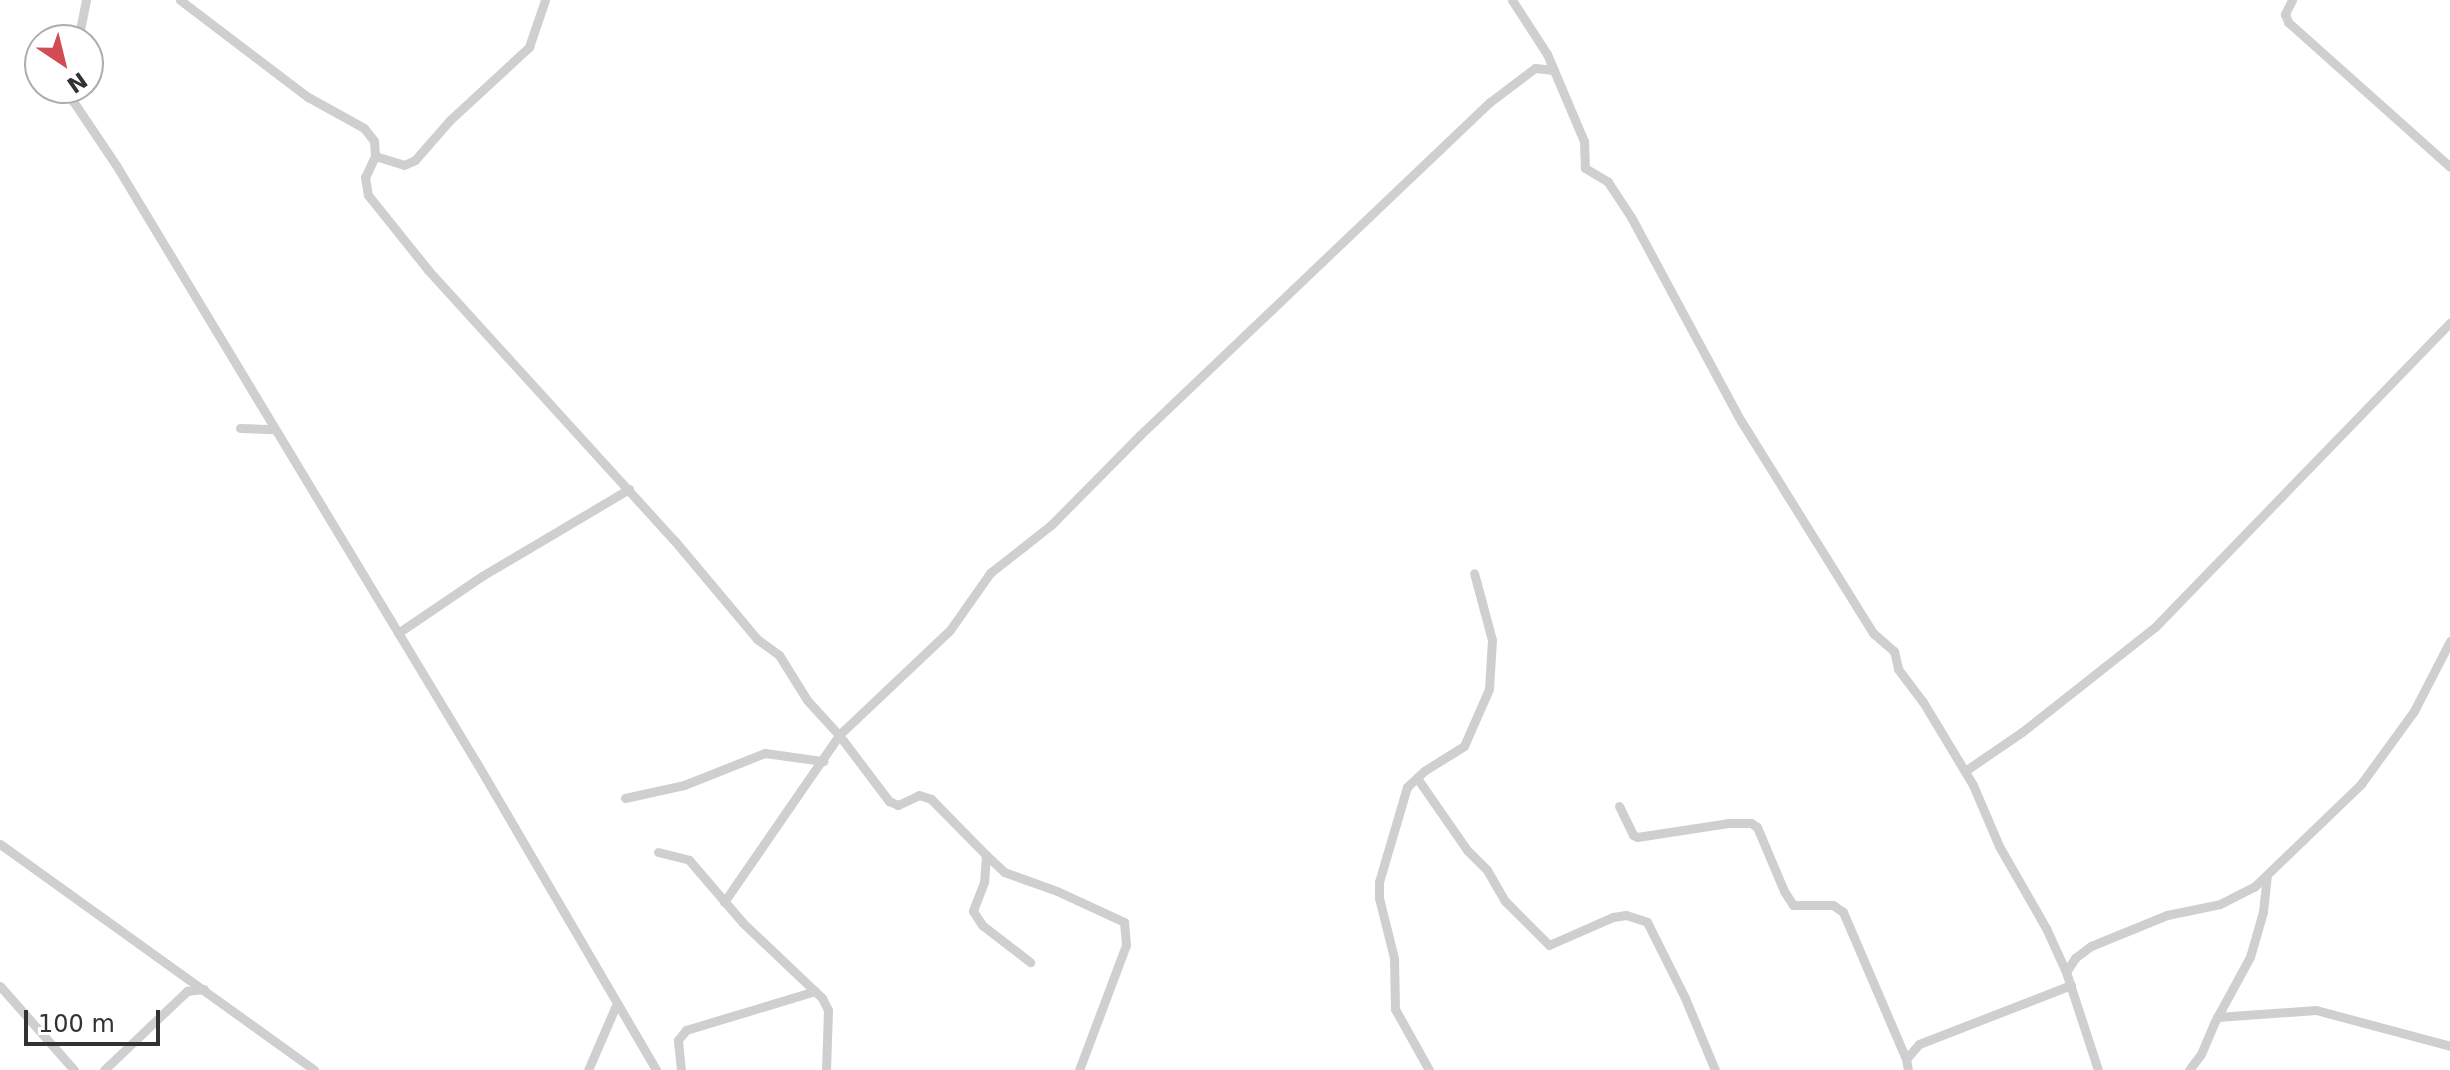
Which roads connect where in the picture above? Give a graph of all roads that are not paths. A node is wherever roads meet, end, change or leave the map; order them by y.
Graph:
1 (86, 0) edge
2 (180, 0) edge
3 (545, 0) edge
4 (1512, 0) edge
5 (2292, 0) edge
6 (81, 24) edge
7 (1554, 70) junction
8 (75, 104) edge
9 (375, 156) junction
10 (2450, 167) edge
11 (2450, 323) edge
12 (240, 428) dead end
13 (274, 429) junction
14 (629, 489) junction
15 (1474, 573) dead end
16 (398, 633) junction
17 (2450, 641) edge
18 (839, 735) junction
19 (823, 761) junction
20 (1965, 771) junction
21 (1417, 778) junction
22 (625, 798) dead end
23 (1619, 806) dead end
24 (0, 844) edge
25 (658, 852) dead end
26 (986, 855) junction
27 (2267, 875) junction
28 (724, 902) junction
29 (1030, 962) dead end
30 (2066, 972) junction
31 (2071, 985) junction
32 (0, 986) edge
33 (205, 989) junction
34 (815, 991) junction
35 (617, 1003) junction
36 (2217, 1017) junction
37 (2450, 1046) edge
38 (1907, 1065) edge
39 (74, 1070) edge
40 (104, 1070) edge
41 (314, 1070) edge
42 (588, 1070) edge
43 (656, 1070) edge
44 (681, 1070) edge
45 (826, 1070) edge
46 (1079, 1070) edge
47 (1429, 1070) edge
48 (1715, 1070) edge
49 (2098, 1070) edge
50 (2189, 1070) edge

1 - 6 street
2 - 9 street
3 - 9 street
4 - 7 street
5 - 10 street
7 - 18 street
7 - 20 street
8 - 13 street
9 - 14 street
11 - 20 street
12 - 13 street
13 - 16 street
14 - 16 street
14 - 18 street
15 - 21 street
16 - 35 street
17 - 27 street
18 - 19 street
18 - 26 street
19 - 22 street
19 - 28 street
20 - 30 street
21 - 47 street
21 - 48 street
23 - 38 street
24 - 33 street
25 - 28 street
26 - 29 street
26 - 46 street
27 - 30 street
27 - 36 street
28 - 34 street
30 - 31 street
31 - 38 street
31 - 49 street
32 - 39 street
33 - 40 street
33 - 41 street
34 - 44 street
34 - 45 street
35 - 42 street
35 - 43 street
36 - 37 street
36 - 50 street

